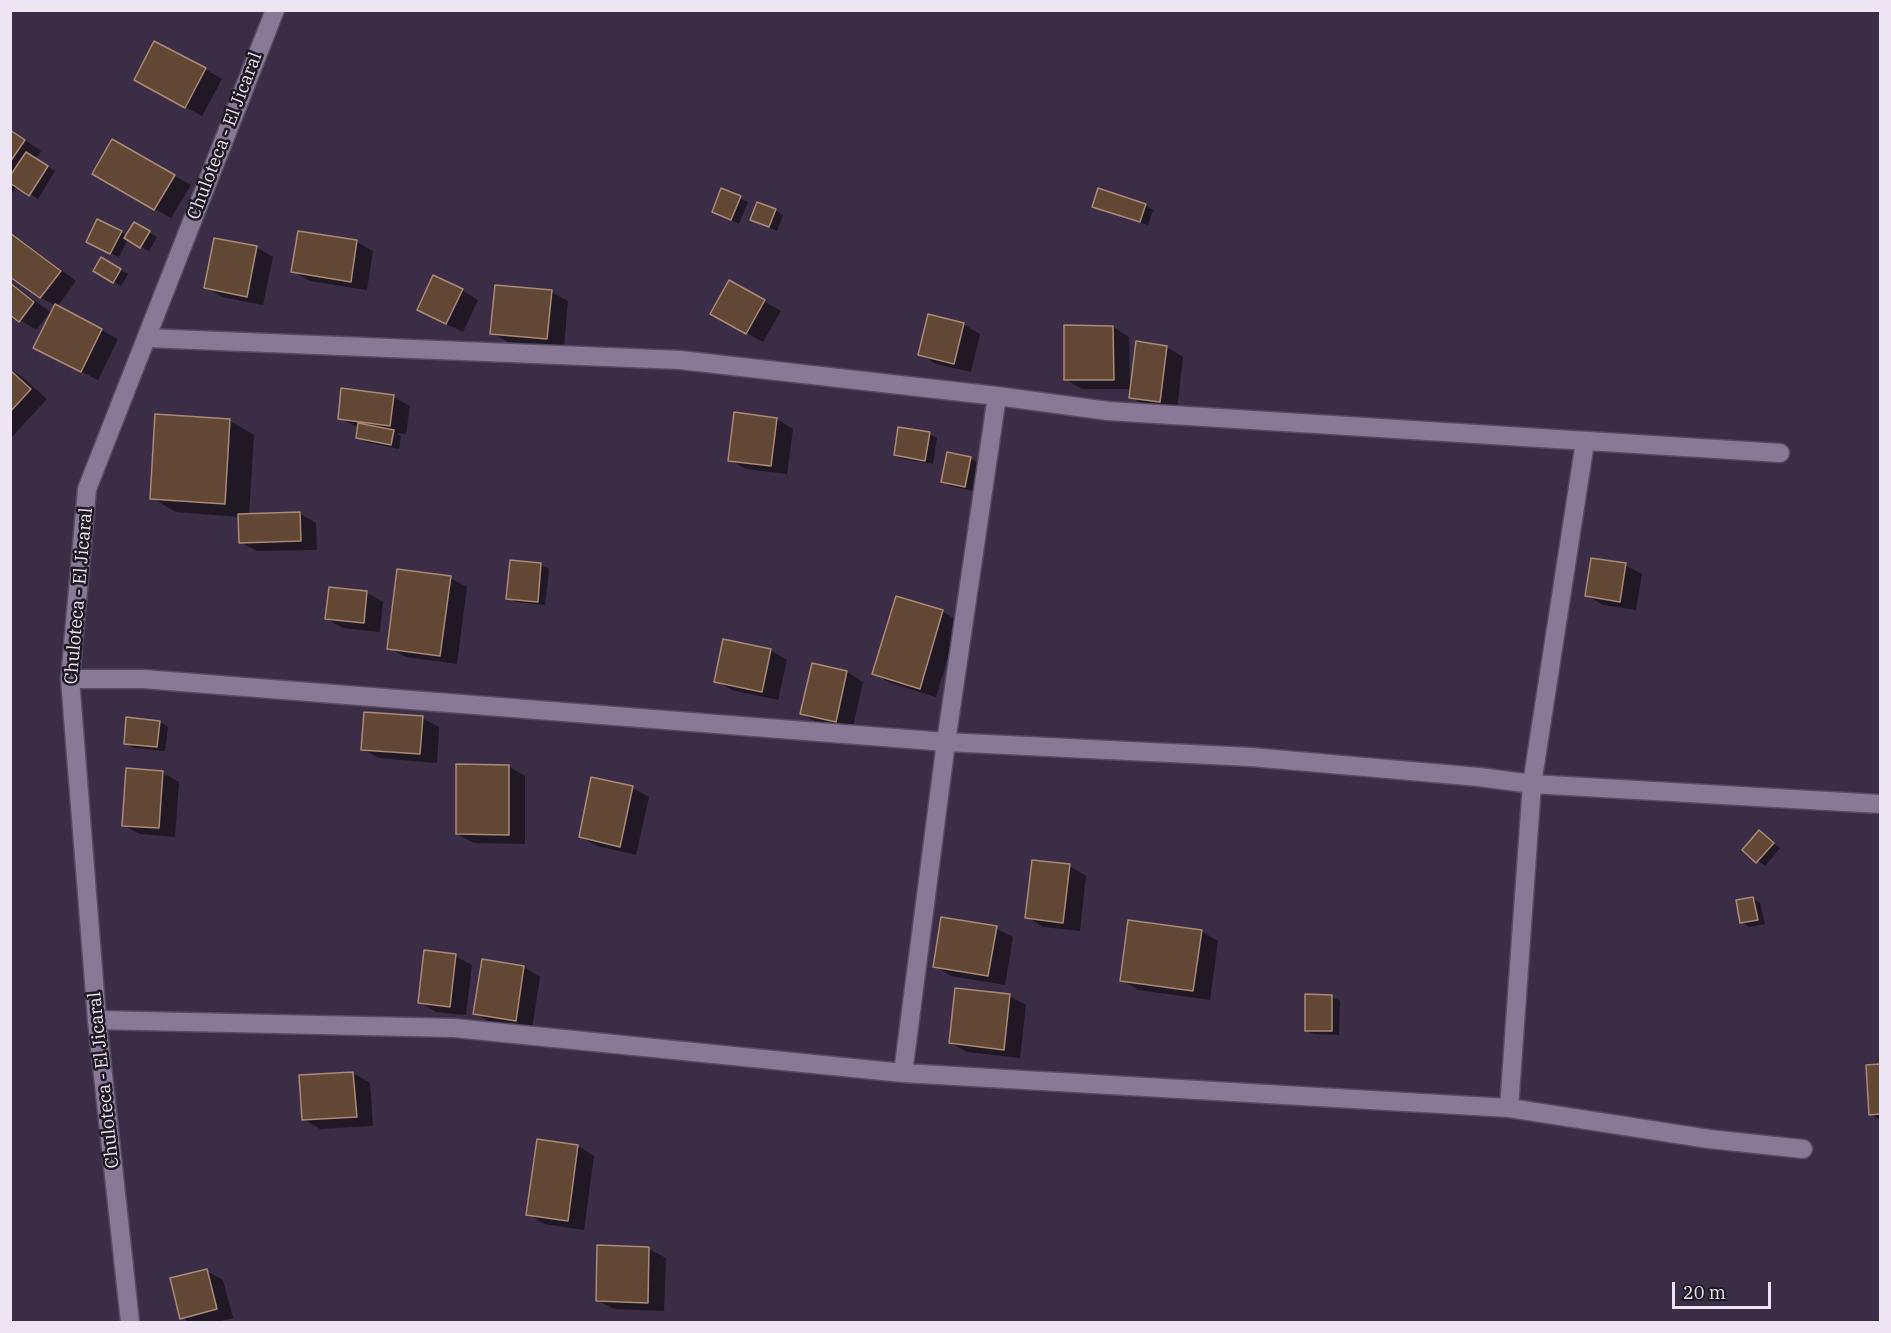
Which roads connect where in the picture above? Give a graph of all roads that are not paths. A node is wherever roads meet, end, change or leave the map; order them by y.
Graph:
1 (275, 10) edge
2 (147, 338) junction
3 (997, 396) junction
4 (1585, 442) junction
5 (1780, 453) dead end
6 (70, 679) junction
7 (946, 742) junction
8 (1532, 784) junction
9 (1881, 804) edge
10 (97, 1020) junction
11 (903, 1073) junction
12 (1509, 1108) junction
13 (1803, 1149) dead end
14 (130, 1323) edge

1 - 2 street, Chuloteca - El Jicaral
2 - 3 street
2 - 6 street, Chuloteca - El Jicaral
3 - 4 street
3 - 7 street
4 - 5 street
4 - 8 street
6 - 7 street
6 - 10 street, Chuloteca - El Jicaral
7 - 8 street
7 - 11 street
8 - 9 street
8 - 12 street
10 - 11 street
10 - 14 street, Chuloteca - El Jicaral
11 - 12 street
12 - 13 street

